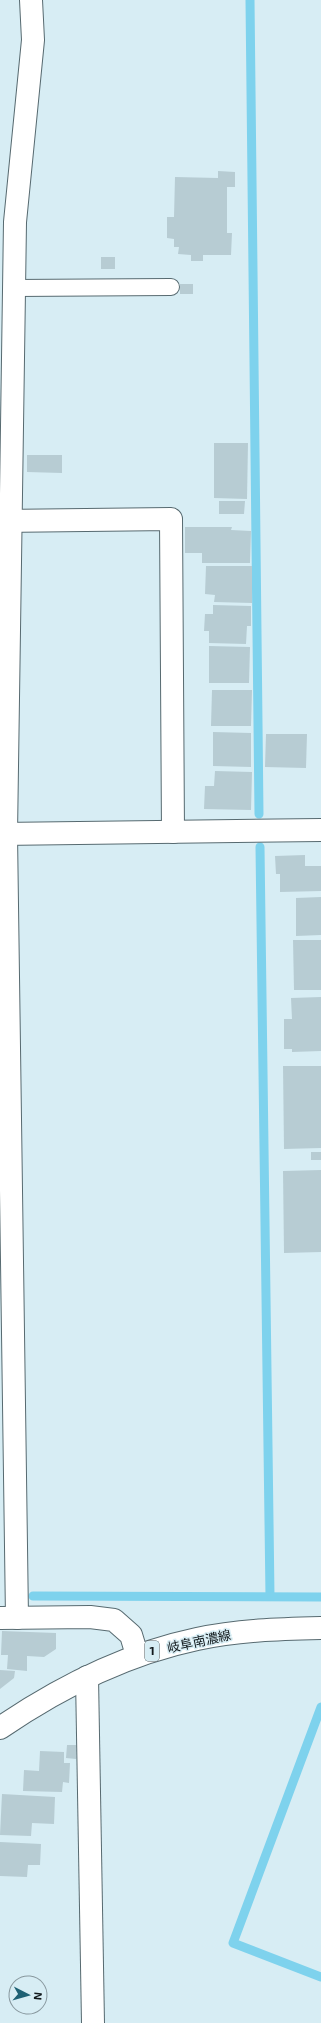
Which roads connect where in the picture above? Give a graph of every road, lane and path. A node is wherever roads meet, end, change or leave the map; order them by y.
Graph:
1 (31, 0) edge
2 (171, 287) dead end
3 (14, 288) junction
4 (5, 521) edge
5 (321, 830) edge
6 (173, 832) junction
7 (3, 834) edge
8 (9, 1618) edge
9 (321, 1628) edge
10 (137, 1655) junction
11 (86, 1677) junction
12 (0, 1728) edge
13 (93, 2023) edge

1 - 3 street
2 - 3 lane
3 - 4 street
4 - 6 street
4 - 7 street
5 - 6 street
6 - 7 street
7 - 8 street
8 - 10 street
9 - 10 street, 岐阜南濃線 / 1
10 - 11 street, 岐阜南濃線 / 1
11 - 12 street, 岐阜南濃線 / 1
11 - 13 street

